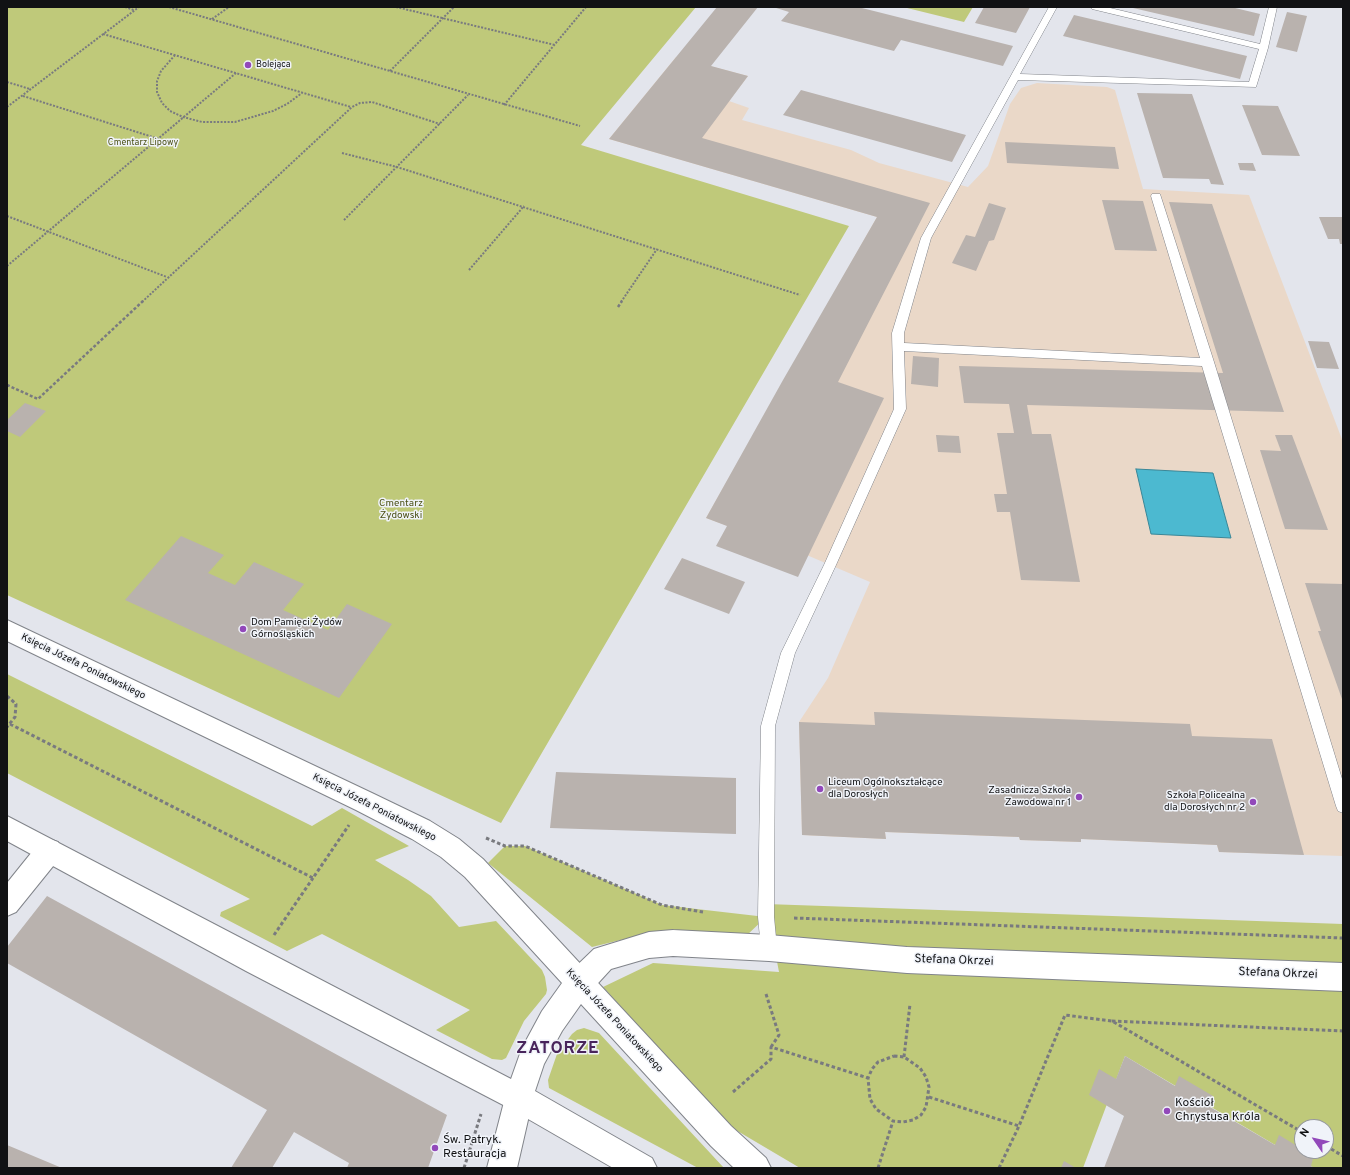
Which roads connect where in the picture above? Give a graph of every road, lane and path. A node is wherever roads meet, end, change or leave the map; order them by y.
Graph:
1 (125, 7) edge
2 (139, 7) edge
3 (169, 7) edge
4 (229, 7) edge
5 (396, 7) edge
6 (454, 7) edge
7 (586, 7) edge
8 (1053, 7) edge
9 (1096, 7) edge
10 (1273, 7) edge
11 (135, 10) junction
12 (442, 19) junction
13 (211, 20) junction
14 (103, 34) junction
15 (554, 44) junction
16 (1264, 48) junction
17 (175, 55) junction
18 (390, 71) junction
19 (236, 73) junction
20 (1015, 77) junction
21 (7, 82) edge
22 (31, 89) junction
23 (303, 92) junction
24 (468, 95) junction
25 (22, 96) junction
26 (504, 105) junction
27 (7, 107) edge
28 (352, 107) junction
29 (184, 118) junction
30 (440, 124) junction
31 (580, 126) dead end
32 (158, 139) junction
33 (342, 153) dead end
34 (397, 167) junction
35 (1156, 196) dead end
36 (524, 206) junction
37 (7, 216) edge
38 (344, 220) dead end
39 (48, 232) junction
40 (657, 249) junction
41 (7, 266) edge
42 (469, 270) dead end
43 (167, 277) junction
44 (800, 295) dead end
45 (618, 307) dead end
46 (899, 346) junction
47 (1208, 362) junction
48 (7, 386) edge
49 (7, 630) edge
50 (7, 696) edge
51 (8, 725) edge
52 (1343, 806) edge
53 (350, 824) dead end
54 (7, 828) edge
55 (49, 851) junction
56 (313, 878) junction
57 (7, 903) edge
58 (793, 918) dead end
59 (1343, 938) edge
60 (769, 948) junction
61 (256, 961) junction
62 (1343, 977) edge
63 (579, 983) junction
64 (766, 994) dead end
65 (910, 1004) dead end
66 (1112, 1021) junction
67 (1343, 1031) edge
68 (771, 1047) junction
69 (904, 1057) junction
70 (868, 1078) junction
71 (733, 1092) dead end
72 (929, 1097) junction
73 (519, 1098) junction
74 (482, 1110) dead end
75 (893, 1121) junction
76 (1019, 1126) junction
77 (1294, 1127) edge
78 (1334, 1151) edge
79 (1343, 1156) edge
80 (464, 1168) edge
81 (502, 1168) edge
82 (642, 1168) edge
83 (756, 1168) edge
84 (878, 1168) edge
85 (999, 1168) edge

1 - 11 path
2 - 11 path
3 - 13 path
4 - 13 path
5 - 12 path
6 - 12 path
7 - 15 path
8 - 20 lane
9 - 16 lane
10 - 16 lane
11 - 14 path
12 - 15 path
12 - 18 path
13 - 18 path
14 - 17 path
14 - 22 path
15 - 26 path
16 - 20 lane
17 - 19 path
17 - 29 path
18 - 24 path
19 - 23 path
19 - 29 path
20 - 46 lane
21 - 22 path
22 - 25 path
23 - 28 path
23 - 29 path
24 - 26 path
24 - 30 path
25 - 27 path
25 - 32 path
26 - 31 path
28 - 30 path
28 - 43 path
29 - 32 path
30 - 34 path
32 - 39 path
33 - 34 path
34 - 36 path
34 - 38 path
35 - 47 lane
36 - 40 path
36 - 42 path
37 - 39 path
39 - 41 path
39 - 43 path
40 - 44 path
40 - 45 path
43 - 48 path
46 - 47 lane
46 - 60 lane
47 - 52 lane
49 - 63 street, Księcia Józefa Poniatowskiego
50 - 51 path
51 - 56 path
53 - 56 path
54 - 55 street
55 - 57 street
55 - 61 street
56 - 61 path
58 - 59 path
60 - 62 street, Stefana Okrzei
60 - 63 street, Stefana Okrzei
61 - 73 street
63 - 73 street, Stefana Okrzei
63 - 83 street, Księcia Józefa Poniatowskiego
64 - 68 path
65 - 69 path
66 - 67 path
66 - 76 path
66 - 77 path
68 - 70 path
68 - 71 path
69 - 70 path
69 - 72 path
70 - 75 path
72 - 75 path
72 - 76 path
73 - 81 street, Stefana Okrzei
73 - 82 street
74 - 80 path
75 - 84 path
76 - 85 path
78 - 79 path

